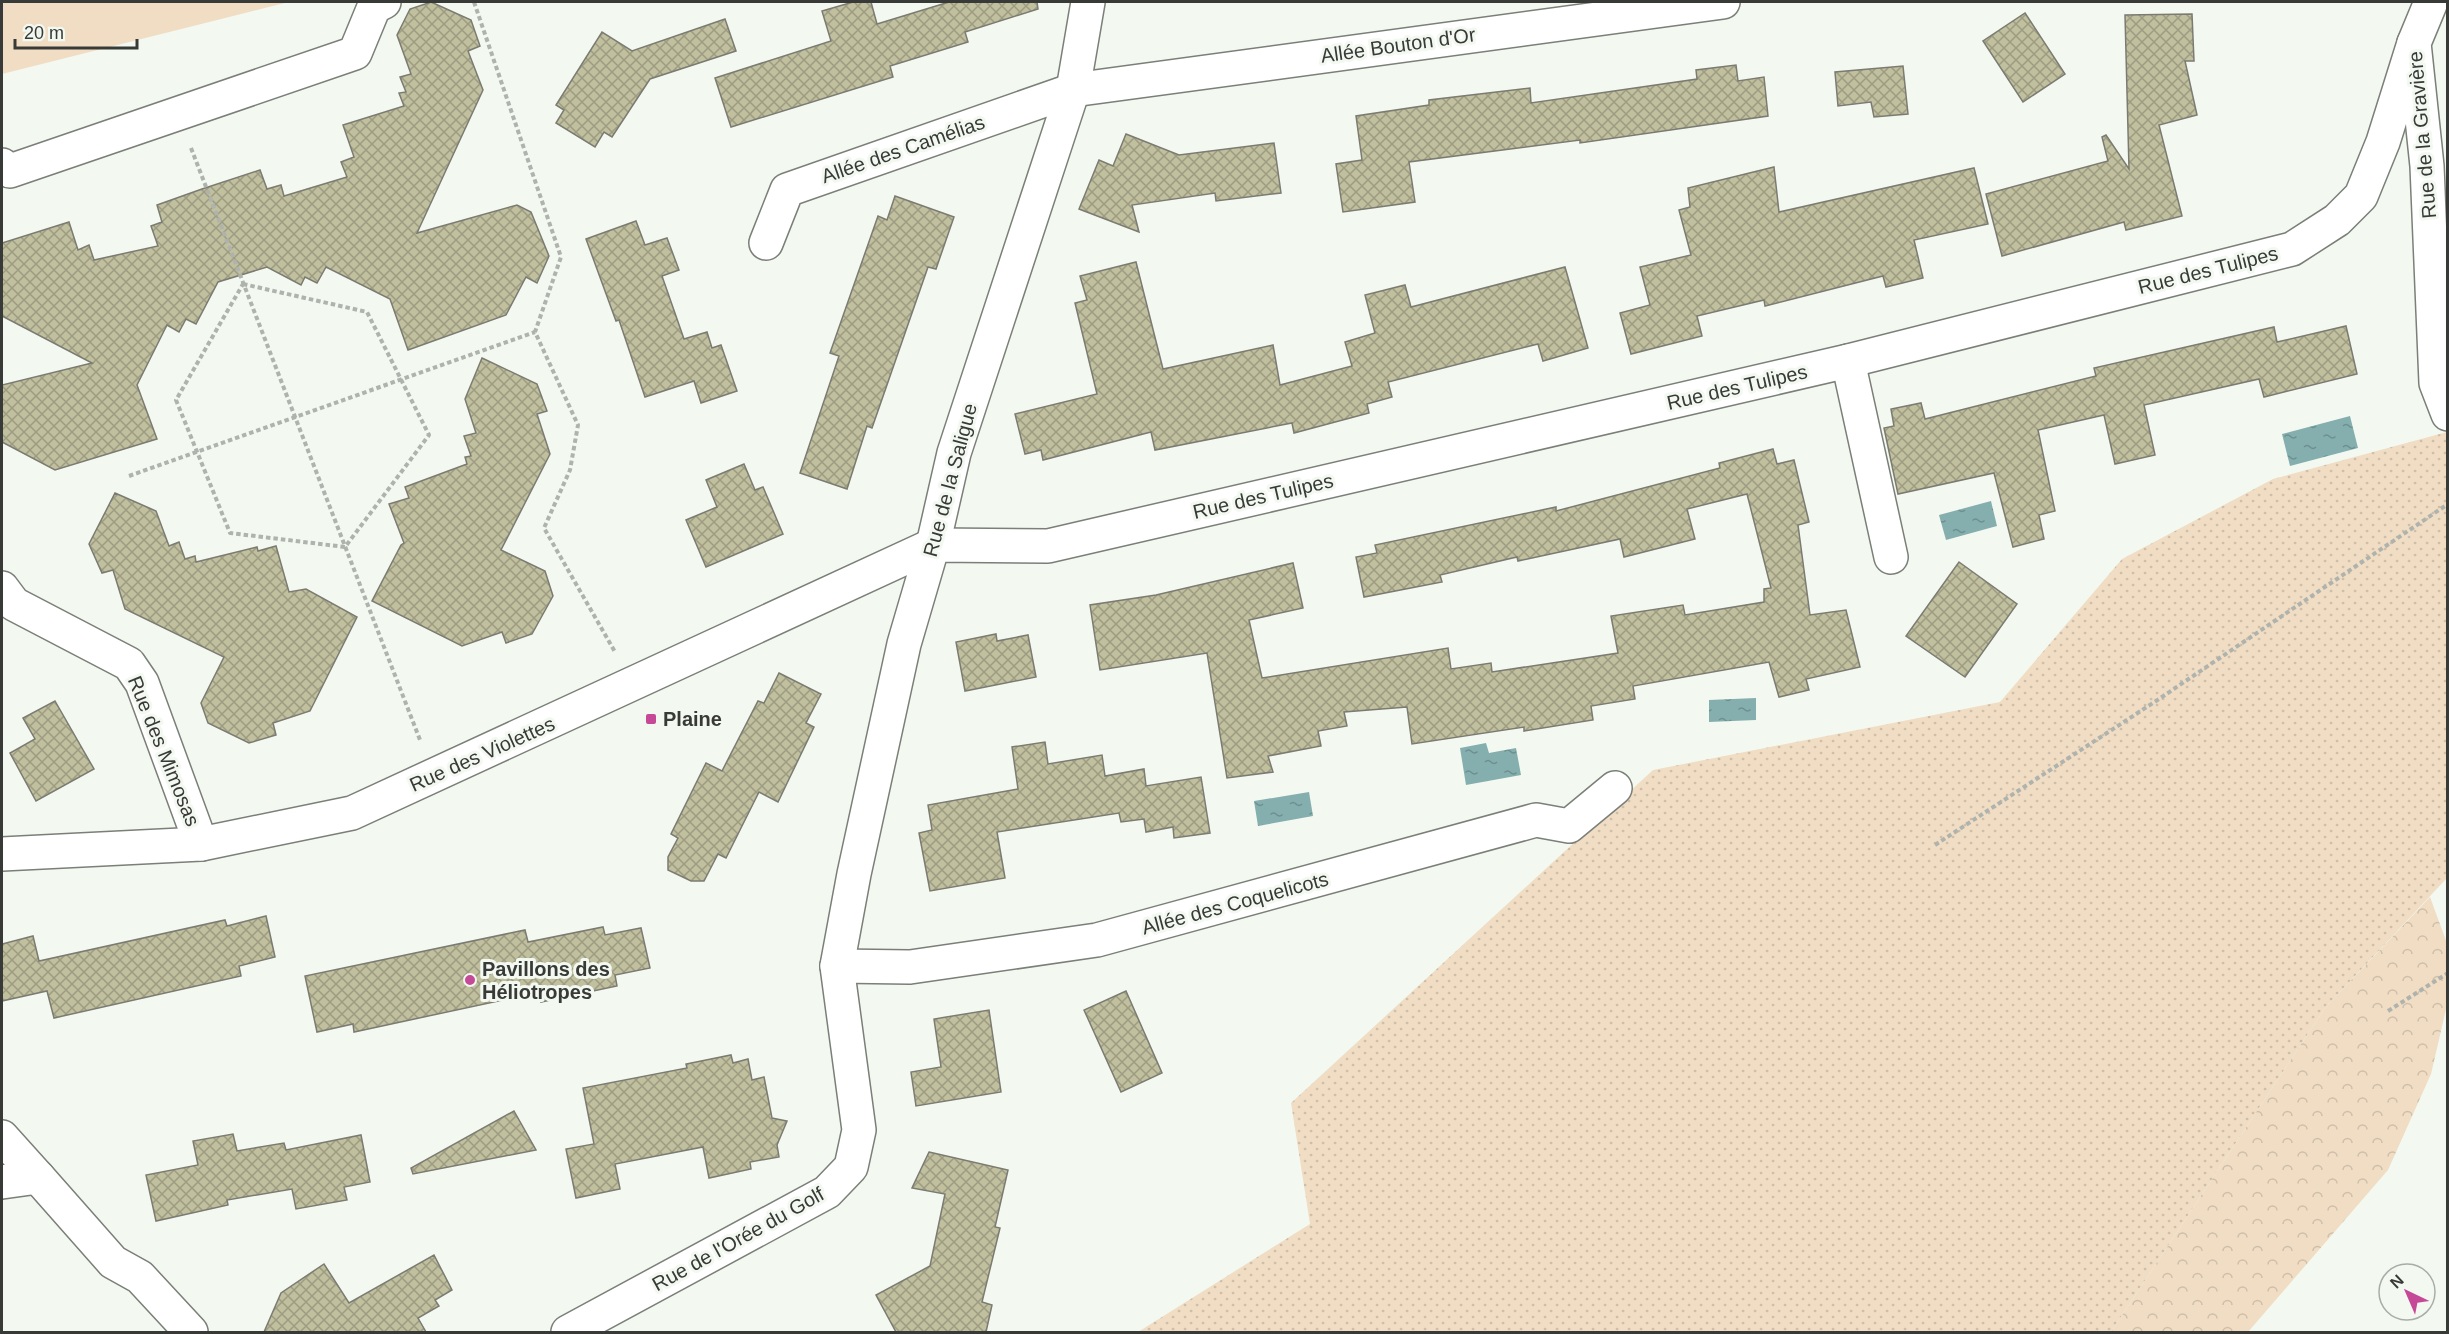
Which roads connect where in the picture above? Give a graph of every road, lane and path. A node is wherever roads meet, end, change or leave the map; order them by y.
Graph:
1 (384, 2) edge
2 (474, 2) edge
3 (1088, 2) edge
4 (1723, 2) edge
5 (2432, 2) edge
6 (2414, 43) junction
7 (1073, 90) junction
8 (177, 114) junction
9 (2, 165) edge
10 (766, 243) dead end
11 (243, 284) junction
12 (535, 332) junction
13 (1848, 361) junction
14 (401, 381) junction
15 (2448, 414) edge
16 (296, 418) junction
17 (195, 452) junction
18 (129, 476) dead end
19 (2448, 504) edge
20 (933, 545) junction
21 (345, 547) junction
22 (1891, 556) dead end
23 (2, 588) edge
24 (615, 652) dead end
25 (434, 776) junction
26 (1615, 788) dead end
27 (201, 844) junction
28 (1935, 845) dead end
29 (2, 854) edge
30 (837, 966) junction
31 (2448, 973) edge
32 (2388, 1011) dead end
33 (2, 1137) edge
34 (38, 1177) junction
35 (2, 1182) edge
36 (191, 1332) edge
37 (568, 1332) edge

1 - 8 street
2 - 12 path
3 - 7 street, Rue de la Saligue
4 - 7 street, Allée Bouton d'Or
5 - 6 street, Rue de la Gravière
6 - 13 street, Rue des Tulipes
6 - 15 street, Rue de la Gravière
7 - 10 street, Allée des Camélias
7 - 20 street, Rue de la Saligue
8 - 9 street
8 - 11 path
11 - 14 path
11 - 16 path
11 - 17 path
12 - 14 path
12 - 24 path
13 - 20 street, Rue des Tulipes
13 - 22 street
14 - 16 path
14 - 21 path
16 - 17 path
16 - 21 path
17 - 18 path
17 - 21 path
19 - 28 path
20 - 25 street, Rue des Violettes
20 - 30 street, Rue de la Saligue
21 - 25 path
23 - 27 street, Rue des Mimosas
25 - 27 street, Rue des Violettes
26 - 30 street, Allée des Coquelicots
27 - 29 street, Rue des Violettes
30 - 37 street, Rue de l'Orée du Golf
31 - 32 path
33 - 34 street
34 - 35 street
34 - 36 street

